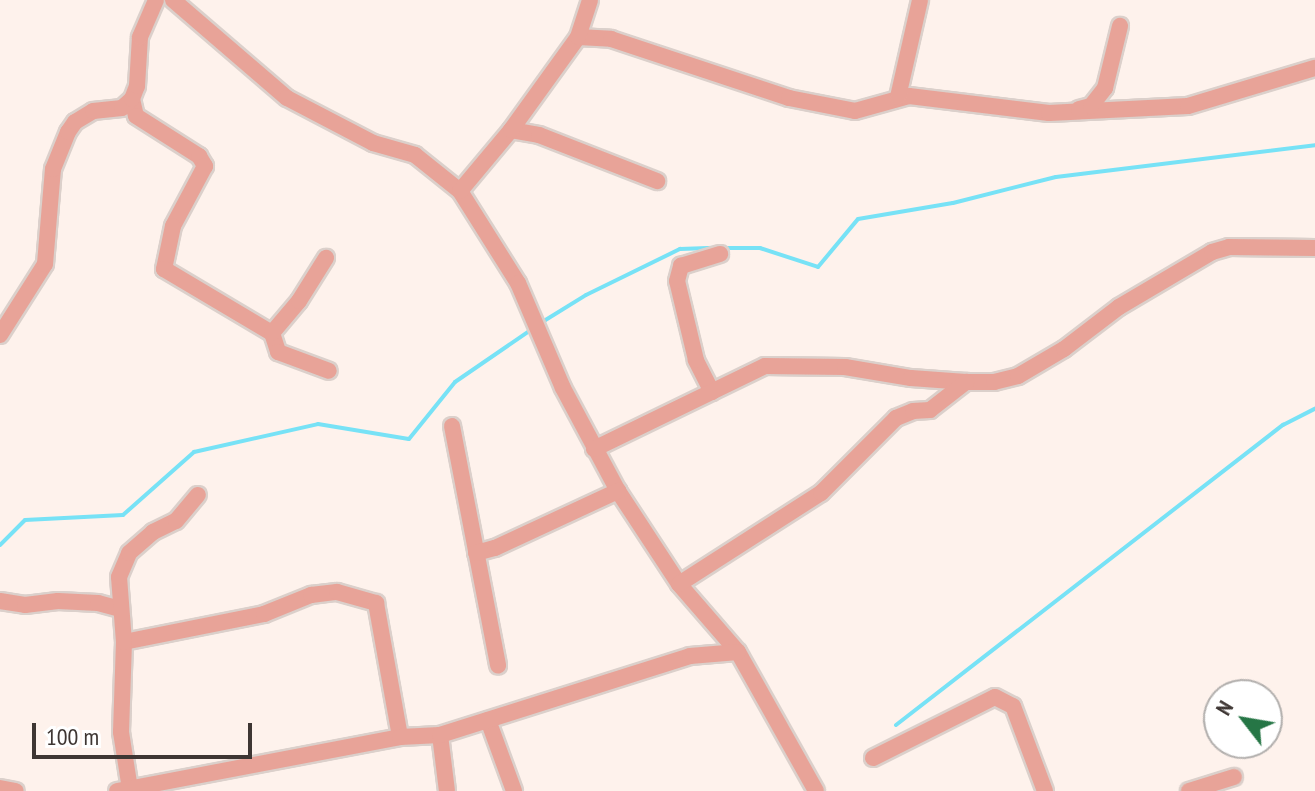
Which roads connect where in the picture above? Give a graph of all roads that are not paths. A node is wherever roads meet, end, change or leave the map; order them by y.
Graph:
1 (156, 0) edge
2 (173, 0) edge
3 (590, 0) edge
4 (920, 0) edge
5 (1120, 26) dead end
6 (578, 37) junction
7 (1315, 68) edge
8 (898, 97) junction
9 (132, 99) junction
10 (1074, 111) junction
11 (511, 130) junction
12 (657, 181) dead end
13 (460, 191) junction
14 (1315, 248) edge
15 (720, 254) dead end
16 (326, 258) dead end
17 (272, 333) junction
18 (0, 335) edge
19 (329, 371) dead end
20 (966, 382) junction
21 (712, 392) junction
22 (452, 426) dead end
23 (594, 449) junction
24 (618, 491) junction
25 (198, 495) dead end
26 (476, 553) junction
27 (679, 584) junction
28 (0, 601) edge
29 (121, 609) junction
30 (124, 642) junction
31 (738, 652) junction
32 (498, 666) dead end
33 (488, 720) junction
34 (440, 735) junction
35 (400, 737) junction
36 (873, 758) dead end
37 (1234, 777) dead end
38 (0, 788) edge
39 (124, 790) edge
40 (16, 791) edge
41 (447, 791) edge
42 (514, 791) edge
43 (816, 791) edge
44 (1045, 791) edge
45 (1189, 791) edge

1 - 9 street
2 - 13 street
3 - 6 street
4 - 8 street
5 - 10 street
6 - 8 street
6 - 11 street
7 - 10 street
8 - 10 street
9 - 17 street
9 - 18 street
11 - 12 street
11 - 13 street
13 - 23 street
14 - 20 street
15 - 21 street
16 - 17 street
17 - 19 street
20 - 21 street
20 - 27 street
21 - 23 street
22 - 26 street
23 - 24 street
24 - 26 street
24 - 27 street
25 - 29 street
26 - 32 street
27 - 31 street
28 - 29 street
29 - 30 street
30 - 35 street
30 - 39 street
31 - 33 street
31 - 43 street
33 - 34 street
33 - 42 street
34 - 35 street
34 - 41 street
35 - 39 street
36 - 44 street
37 - 45 street
38 - 40 street

